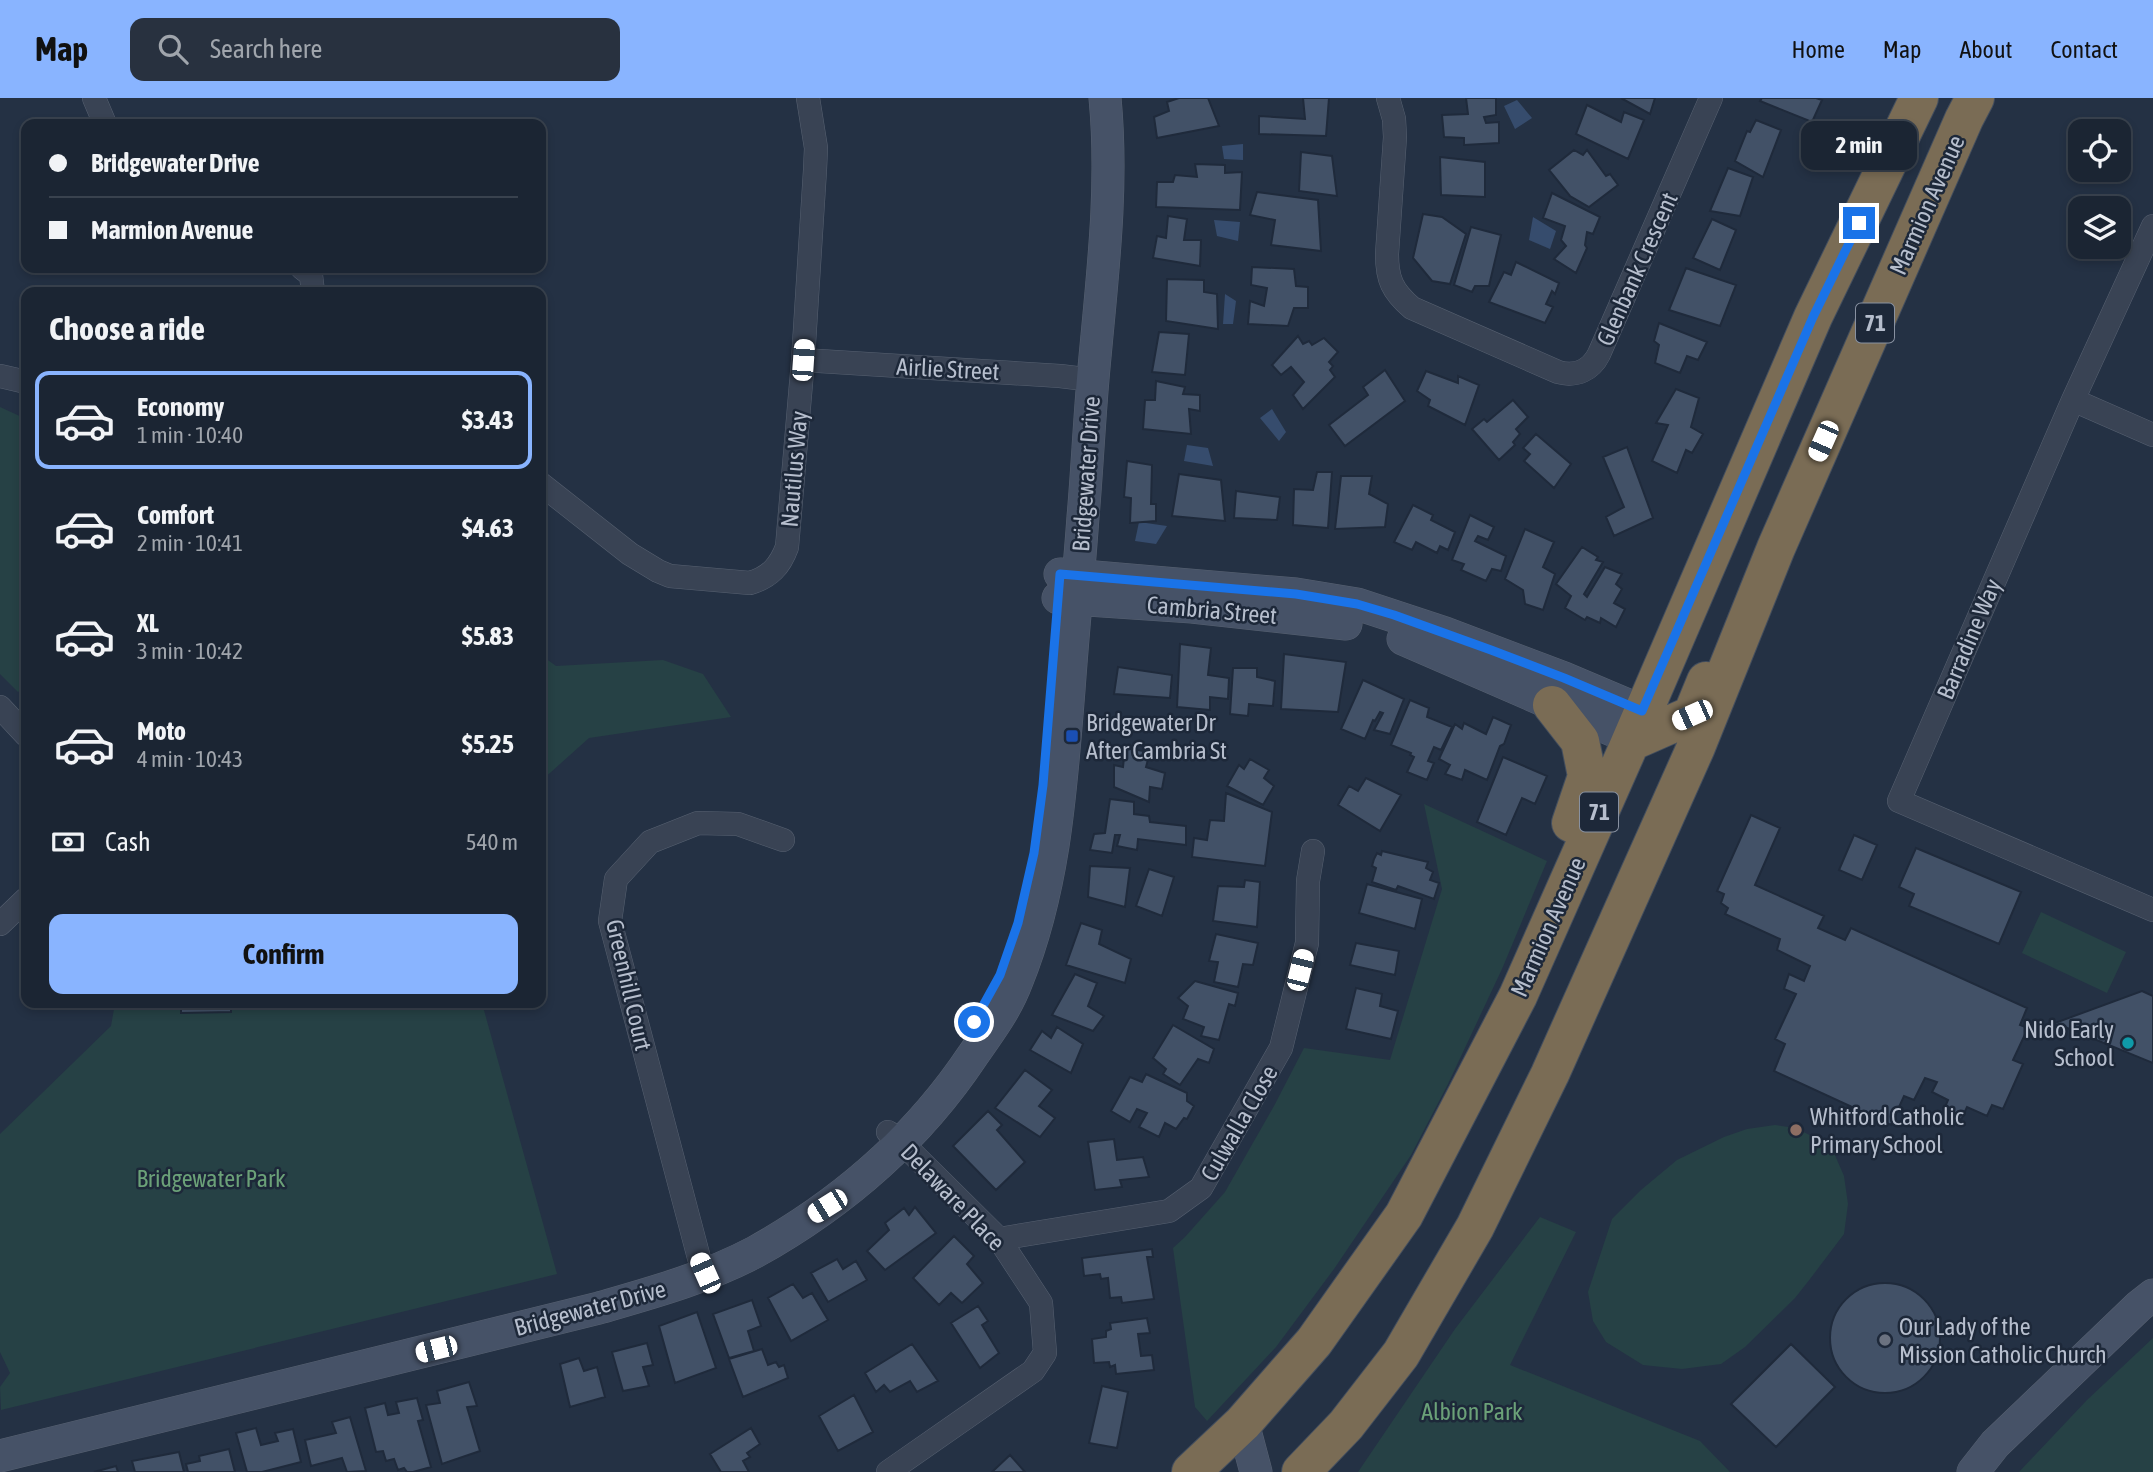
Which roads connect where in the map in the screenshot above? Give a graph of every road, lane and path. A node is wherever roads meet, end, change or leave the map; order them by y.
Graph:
1 (94, 98) edge
2 (808, 98) edge
3 (1086, 98) edge
4 (1105, 98) edge
5 (1388, 98) edge
6 (1711, 98) edge
7 (1919, 98) edge
8 (1975, 98) edge
9 (103, 119) edge
10 (2153, 226) edge
11 (803, 360) junction
12 (0, 376) edge
13 (1083, 379) junction
14 (21, 381) edge
15 (2073, 400) junction
16 (2153, 435) edge
17 (546, 488) edge
18 (1793, 511) junction
19 (1069, 587) junction
20 (1552, 705) junction
21 (0, 707) edge
22 (21, 729) edge
23 (1640, 731) junction
24 (1661, 826) junction
25 (783, 840) dead end
26 (1313, 851) dead end
27 (21, 904) edge
28 (2152, 907) edge
29 (0, 924) edge
30 (1536, 955) junction
31 (895, 1138) junction
32 (999, 1239) junction
33 (702, 1266) junction
34 (2153, 1295) edge
35 (2153, 1317) edge
36 (1401, 1354) junction
37 (1243, 1423) junction
38 (0, 1437) edge
39 (0, 1457) edge
40 (888, 1472) edge
41 (1191, 1472) edge
42 (1256, 1472) edge
43 (1301, 1472) edge
44 (1338, 1472) edge
45 (1973, 1472) edge
46 (1996, 1472) edge

1 - 9 street
2 - 11 street, Nautilus Way
3 - 13 street, Bridgewater Drive
4 - 13 street, Bridgewater Drive
5 - 6 street, Glenbank Crescent
7 - 23 highway, Marmion Avenue / 71
8 - 18 highway, Marmion Avenue / 71
10 - 15 street, Barradine Way
11 - 13 street, Airlie Street
11 - 17 street, Nautilus Way
12 - 14 street
13 - 19 street, Bridgewater Drive
15 - 16 street
15 - 28 street, Barradine Way
18 - 23 highway
18 - 24 highway, Marmion Avenue / 71
19 - 20 street, Cambria Street
19 - 23 street, Cambria Street
19 - 31 street, Bridgewater Drive
20 - 23 street, Cambria Street
20 - 30 highway
21 - 22 street
23 - 24 highway
23 - 30 highway, Marmion Avenue / 71
24 - 36 highway, Marmion Avenue / 71
25 - 33 street, Greenhill Court
26 - 32 street, Culwalla Close
27 - 29 street
30 - 37 highway, Marmion Avenue / 71
31 - 32 street, Delaware Place
31 - 33 street, Bridgewater Drive
32 - 40 street, Delaware Place
33 - 38 street, Bridgewater Drive
33 - 39 street, Bridgewater Drive
34 - 45 street
35 - 46 street
36 - 43 highway, Marmion Avenue / 71
36 - 44 highway
37 - 41 highway, Marmion Avenue / 71
37 - 42 street

